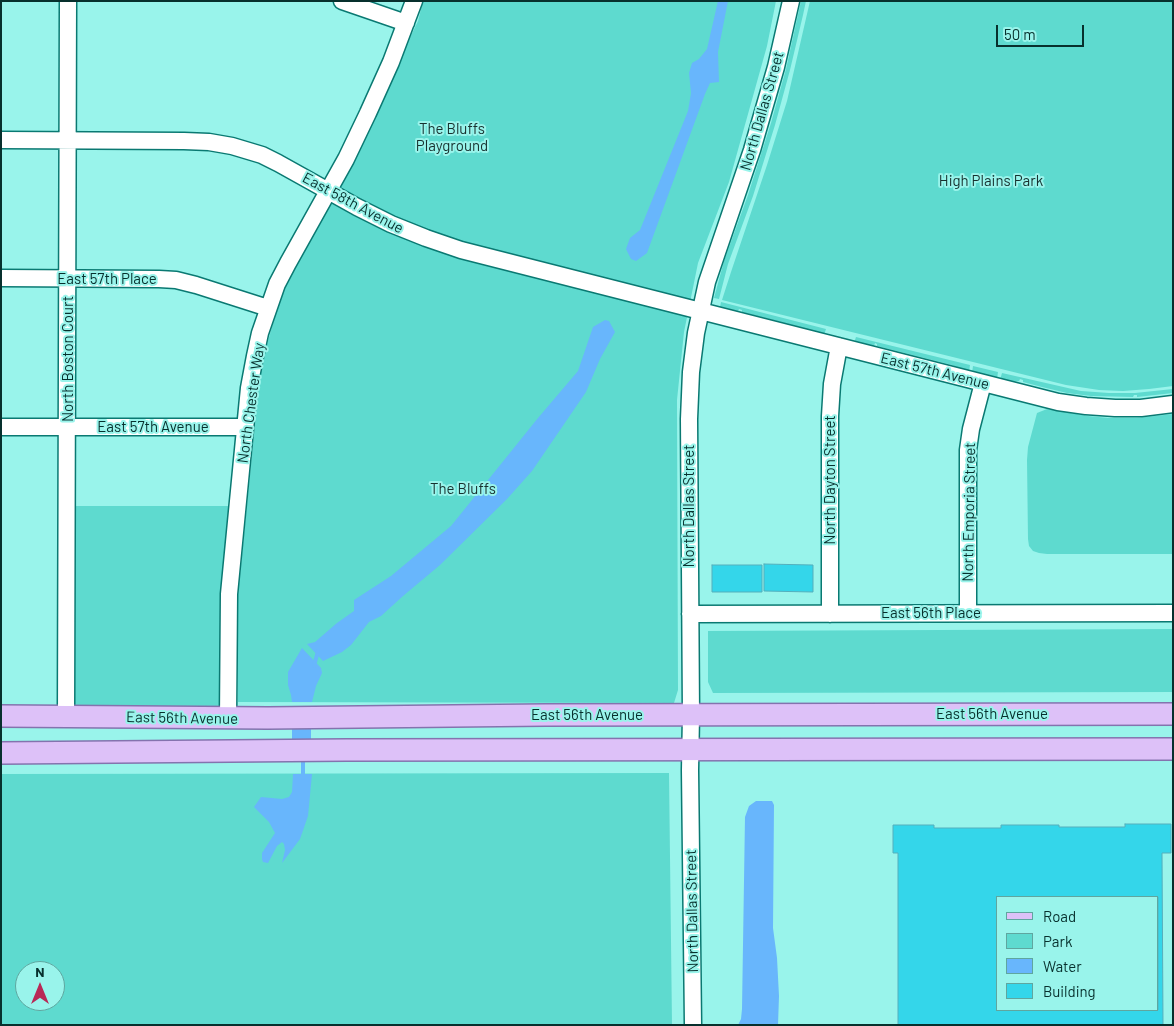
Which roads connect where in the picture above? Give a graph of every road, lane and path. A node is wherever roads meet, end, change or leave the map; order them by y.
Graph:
1 (68, 1) edge
2 (342, 1) edge
3 (414, 1) edge
4 (791, 1) edge
5 (406, 23) junction
6 (1, 140) edge
7 (68, 140) junction
8 (327, 190) junction
9 (1, 278) edge
10 (68, 279) junction
11 (268, 308) junction
12 (700, 311) junction
13 (839, 346) junction
14 (983, 383) junction
15 (1173, 404) edge
16 (1, 427) edge
17 (67, 427) junction
18 (245, 427) junction
19 (1173, 612) edge
20 (968, 613) junction
21 (690, 614) junction
22 (830, 614) junction
23 (1173, 714) edge
24 (691, 715) junction
25 (1, 716) edge
26 (66, 716) junction
27 (228, 718) junction
28 (1173, 749) edge
29 (690, 751) junction
30 (1, 753) edge
31 (693, 1025) edge

1 - 7 street, North Boston Court
2 - 5 street
3 - 5 street, North Chester Way
4 - 12 street, North Dallas Street
5 - 8 street, North Chester Way
6 - 7 street, East 58th Avenue
7 - 8 street, East 58th Avenue
7 - 10 street, North Boston Court
8 - 11 street, North Chester Way
8 - 12 street, East 58th Avenue
9 - 10 street, East 57th Place
10 - 11 street, East 57th Place
10 - 17 street, North Boston Court
11 - 18 street, North Chester Way
12 - 13 street, East 57th Avenue
12 - 21 street, North Dallas Street
13 - 14 street, East 57th Avenue
13 - 22 street, North Dayton Street
14 - 15 street, East 57th Avenue
14 - 20 street, North Emporia Street
16 - 17 street, East 57th Avenue
17 - 18 street, East 57th Avenue
17 - 26 street, North Boston Court
18 - 27 street, North Chester Way
19 - 20 street, East 56th Place
20 - 22 street, East 56th Place
21 - 22 street, East 56th Place
21 - 24 street, North Dallas Street
23 - 24 main road, East 56th Avenue
24 - 27 main road, East 56th Avenue
24 - 29 street, North Dallas Street
25 - 26 main road, East 56th Avenue
26 - 27 main road, East 56th Avenue
28 - 29 main road
29 - 30 main road
29 - 31 street, North Dallas Street

